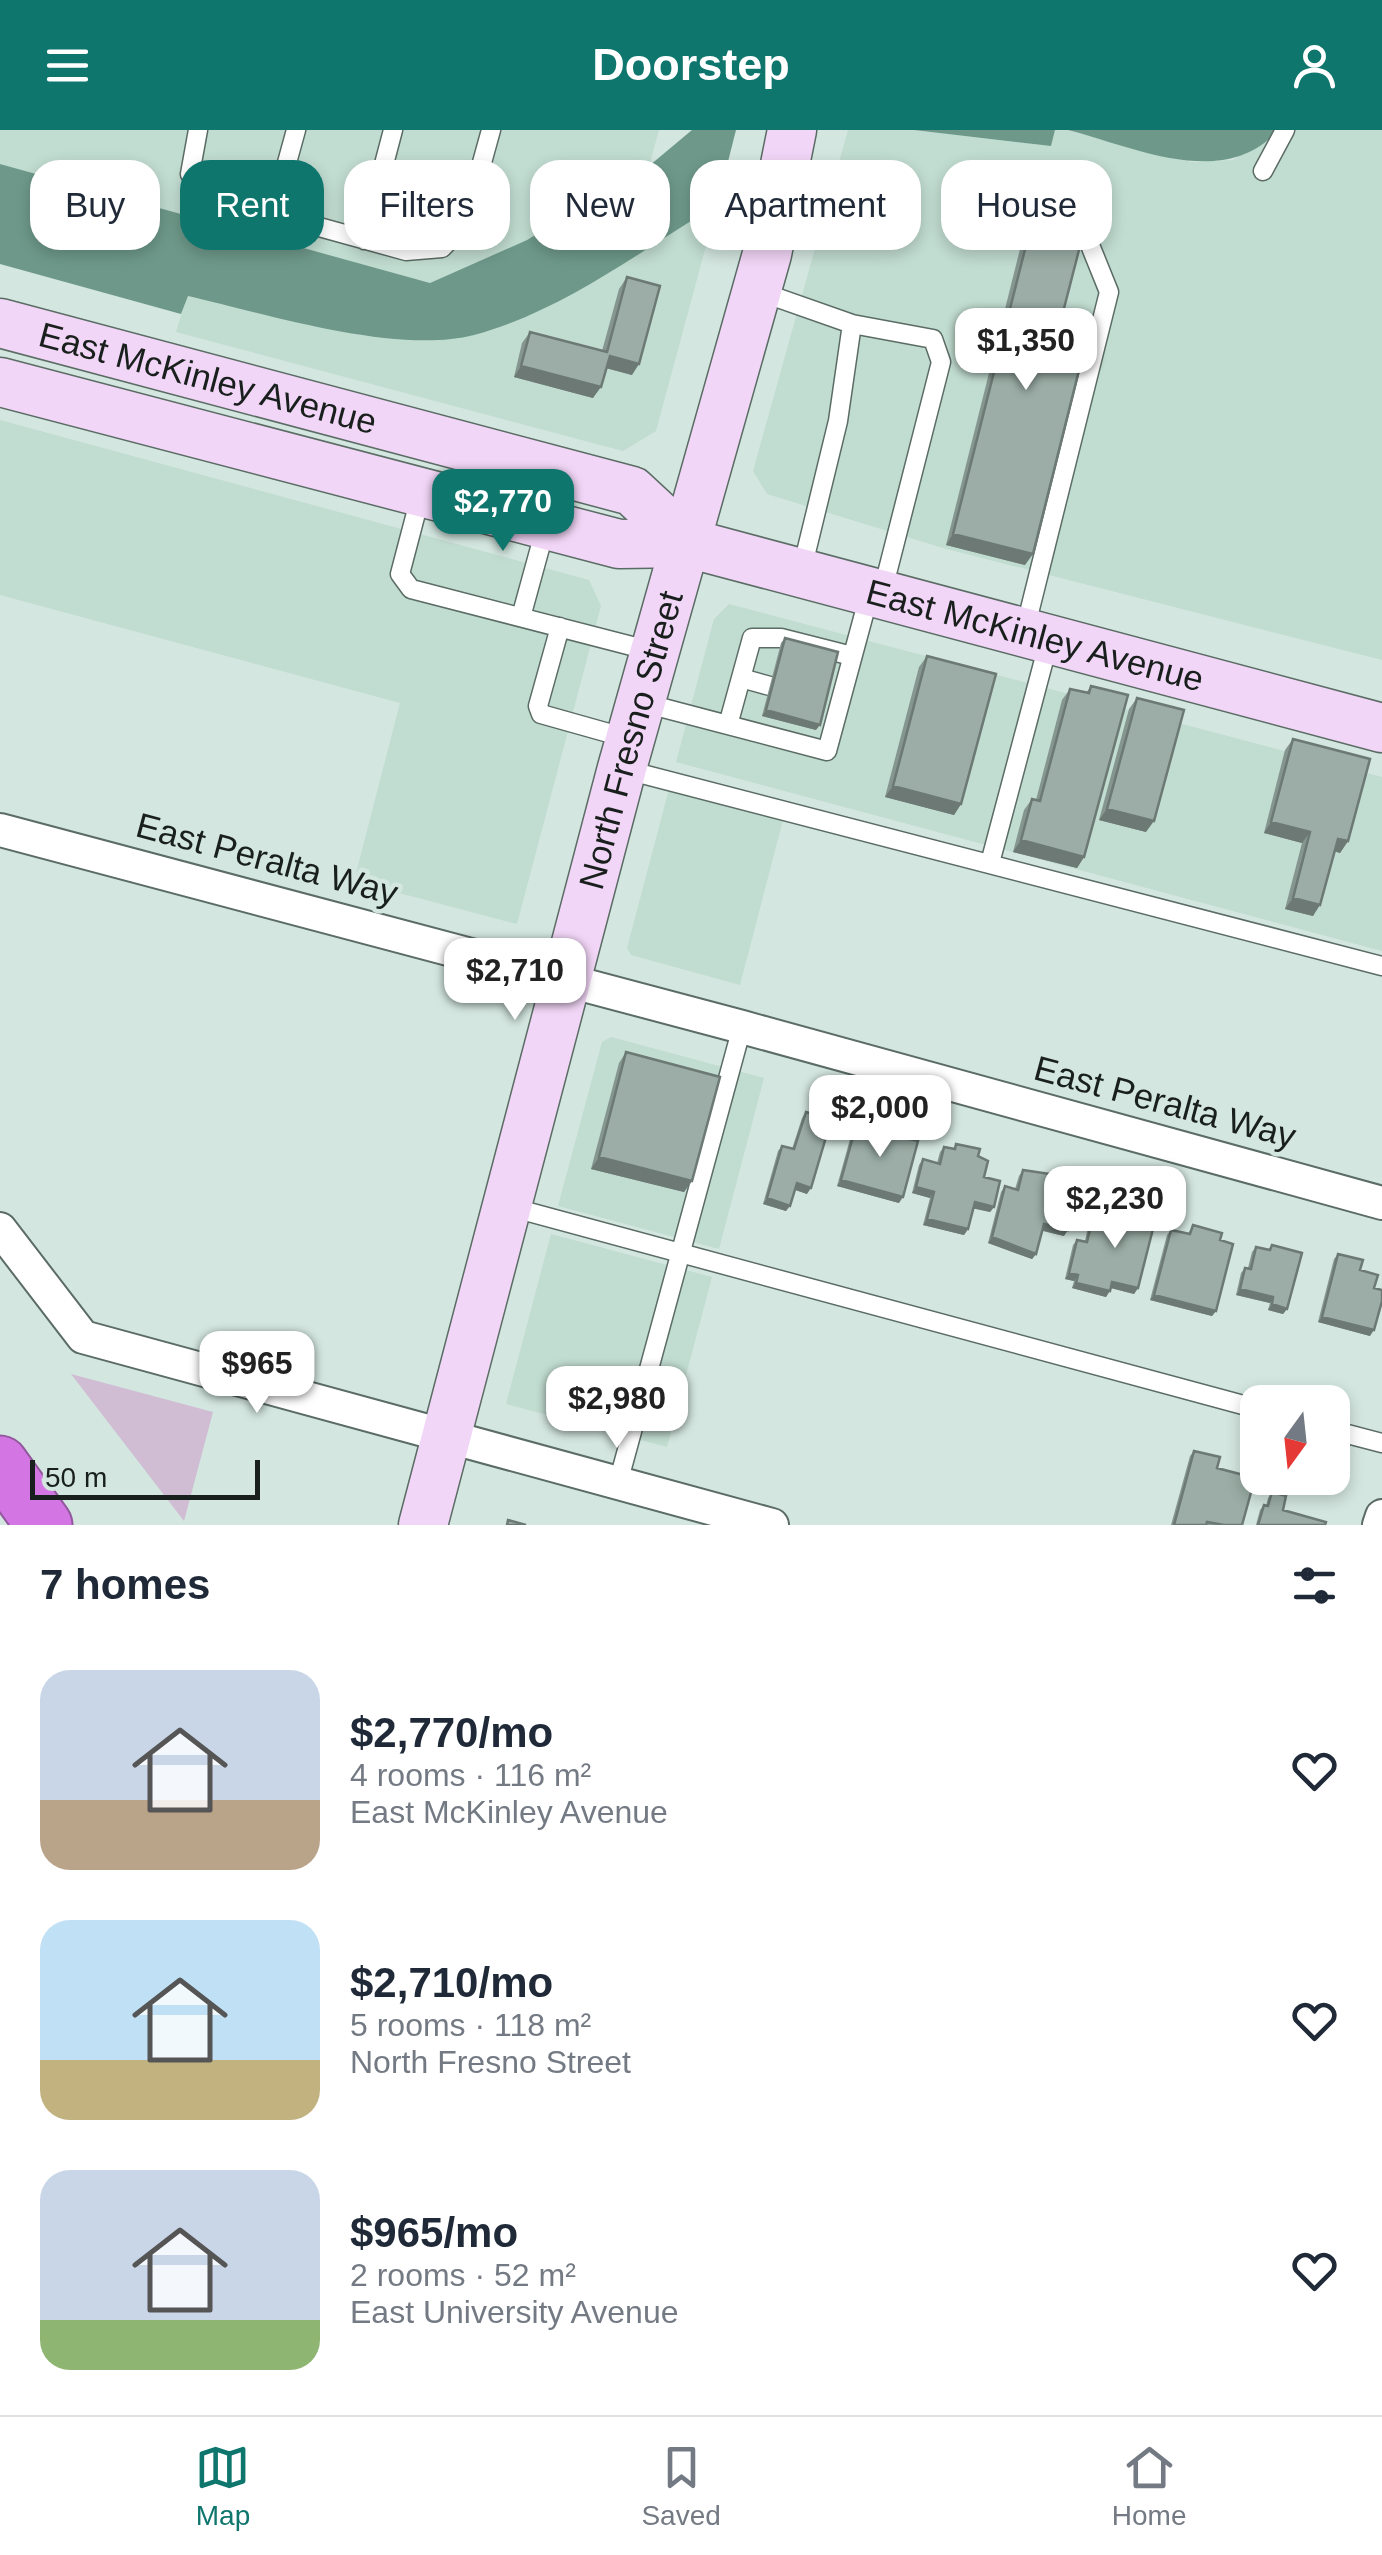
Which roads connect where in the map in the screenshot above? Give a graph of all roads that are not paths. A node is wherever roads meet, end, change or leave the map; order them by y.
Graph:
1 (198, 130) edge
2 (296, 130) edge
3 (393, 130) edge
4 (490, 130) edge
5 (1285, 130) edge
6 (788, 147) edge
7 (190, 160) edge
8 (288, 160) edge
9 (385, 160) edge
10 (482, 160) edge
11 (1263, 171) dead end
12 (399, 250) edge
13 (424, 250) edge
14 (1092, 250) edge
15 (757, 291) junction
16 (0, 322) edge
17 (852, 324) junction
18 (0, 382) edge
19 (421, 493) junction
20 (546, 526) junction
21 (688, 542) junction
22 (801, 574) junction
23 (876, 594) junction
24 (521, 617) junction
25 (560, 627) junction
26 (1037, 637) junction
27 (656, 652) junction
28 (852, 656) junction
29 (740, 678) junction
30 (770, 686) edge
31 (728, 725) junction
32 (1382, 728) edge
33 (631, 736) junction
34 (0, 830) edge
35 (990, 863) junction
36 (1382, 966) edge
37 (566, 980) junction
38 (742, 1026) junction
39 (1382, 1203) edge
40 (506, 1206) junction
41 (0, 1230) edge
42 (682, 1256) junction
43 (1240, 1404) edge
44 (1350, 1435) edge
45 (447, 1436) junction
46 (1382, 1443) edge
47 (0, 1464) edge
48 (618, 1484) junction
49 (1382, 1516) edge
50 (44, 1525) edge
51 (423, 1525) edge
52 (772, 1525) edge
53 (1380, 1525) edge

1 - 7 lane
2 - 8 lane
3 - 9 lane
4 - 10 lane
5 - 11 lane
6 - 15 main road, North Fresno Street
12 - 13 lane
14 - 26 lane
15 - 17 lane
15 - 21 main road, North Fresno Street
16 - 21 main road, East McKinley Avenue
17 - 22 lane
17 - 23 lane
18 - 19 main road, East McKinley Avenue
19 - 20 main road, East McKinley Avenue
19 - 24 lane
20 - 21 main road, East McKinley Avenue
20 - 24 lane
21 - 22 main road, East McKinley Avenue
21 - 27 main road, North Fresno Street
22 - 23 main road, East McKinley Avenue
23 - 26 main road, East McKinley Avenue
23 - 28 lane
24 - 25 lane
25 - 27 lane
25 - 33 lane
26 - 32 main road, East McKinley Avenue
26 - 35 lane
27 - 33 main road, North Fresno Street
28 - 29 lane
28 - 31 lane
29 - 30 lane
29 - 31 lane
31 - 33 lane
33 - 35 lane
33 - 37 main road, North Fresno Street
34 - 37 street, East Peralta Way
35 - 36 lane
37 - 38 street, East Peralta Way
37 - 40 main road, North Fresno Street
38 - 39 street, East Peralta Way
38 - 42 lane
40 - 42 lane
40 - 45 main road, North Fresno Street
41 - 45 street
42 - 43 lane
42 - 48 lane
44 - 46 lane
45 - 48 street
45 - 51 main road, North Fresno Street
47 - 50 highway
48 - 52 street
49 - 53 street

